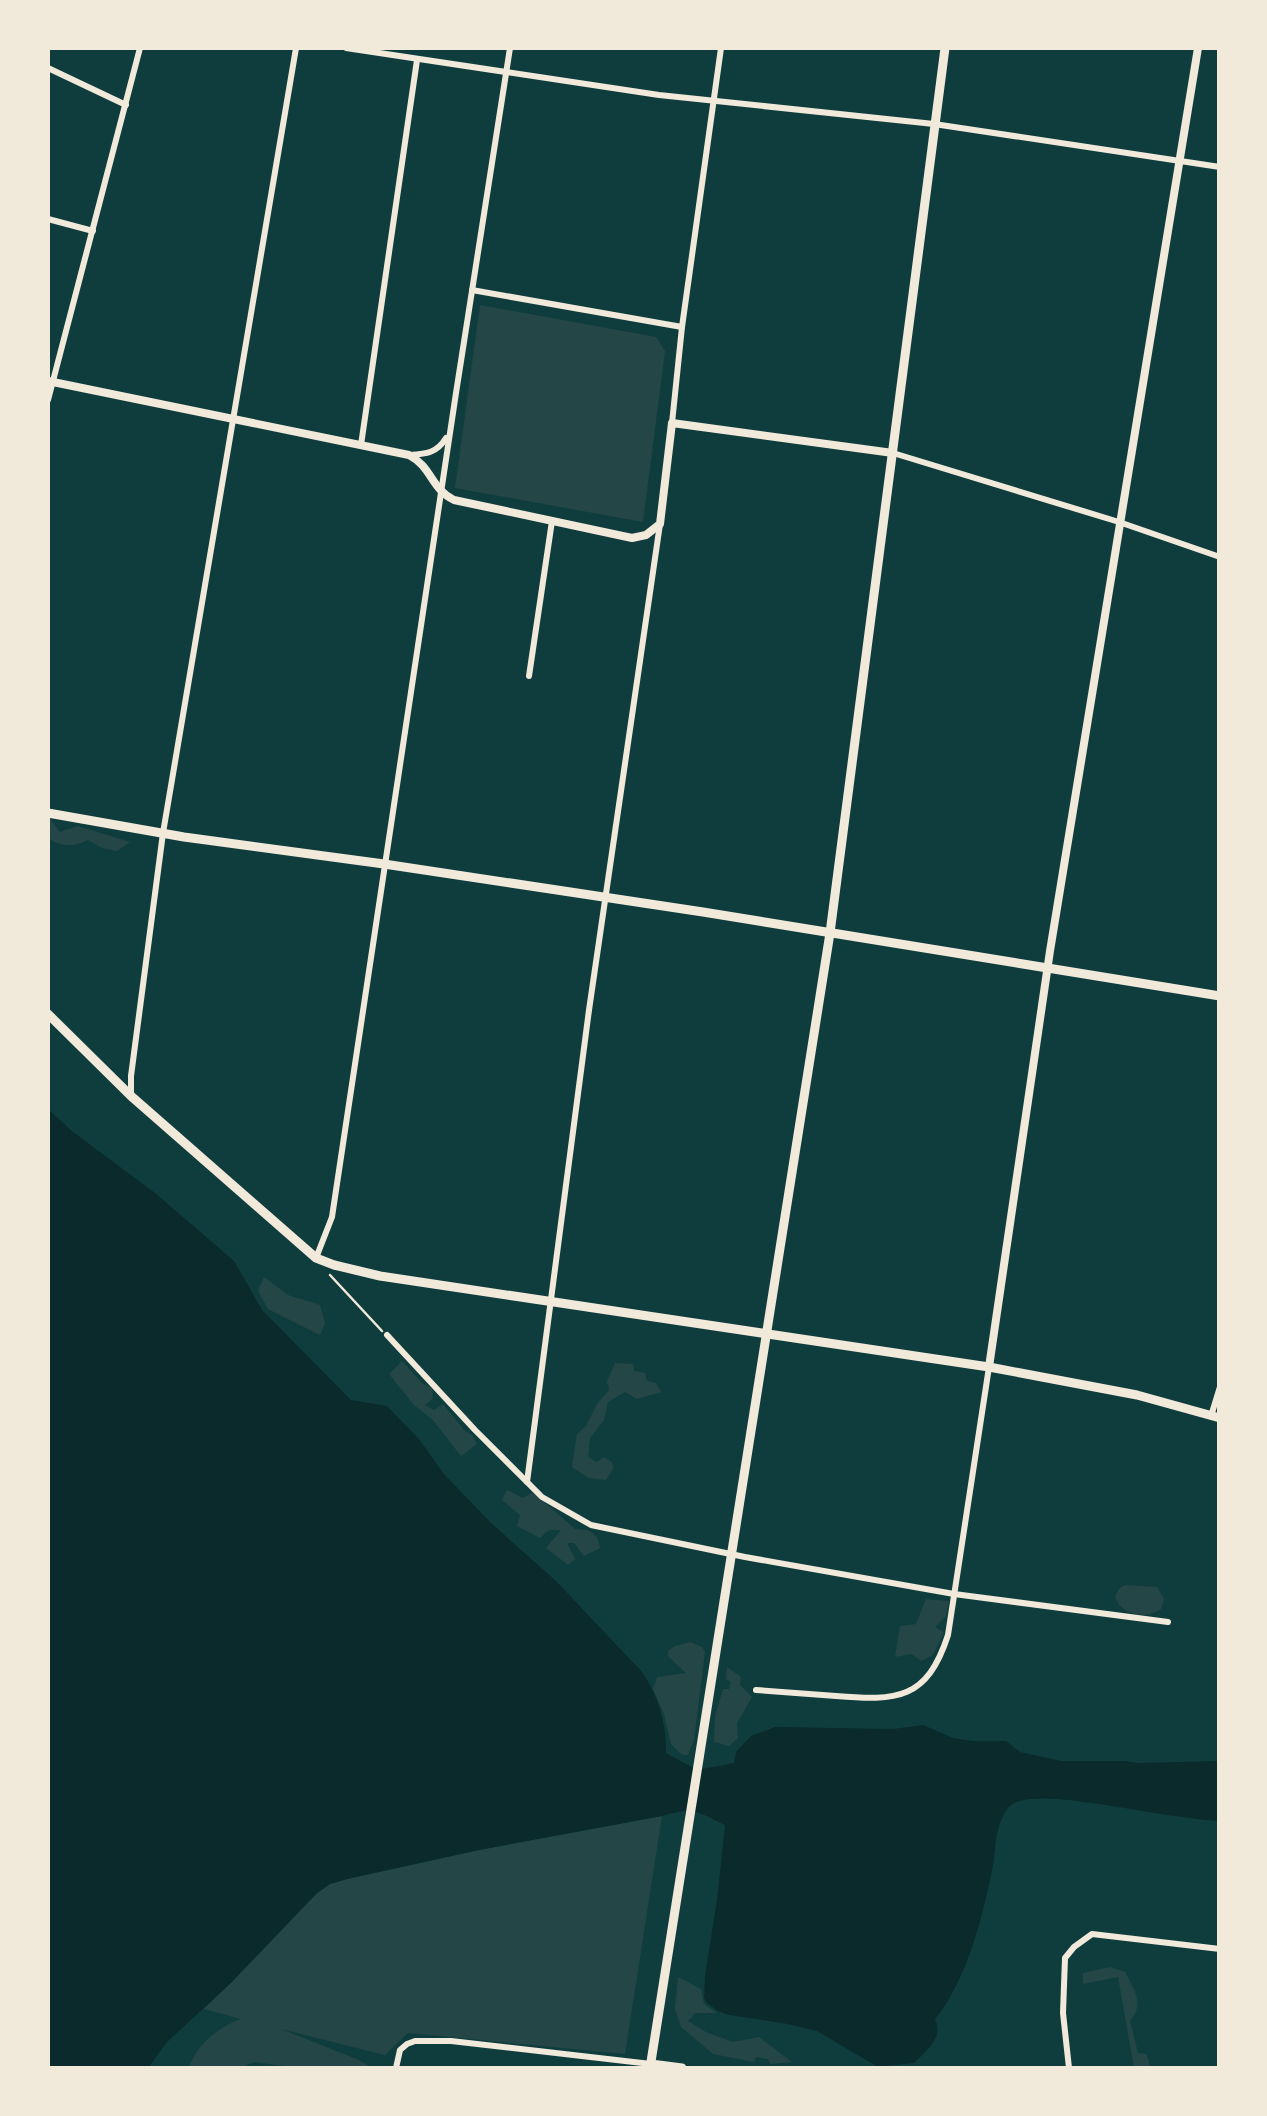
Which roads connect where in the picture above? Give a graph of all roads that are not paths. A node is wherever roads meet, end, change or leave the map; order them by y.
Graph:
1 (140, 48) edge
2 (296, 48) edge
3 (346, 48) edge
4 (510, 48) edge
5 (721, 48) edge
6 (945, 48) edge
7 (1198, 48) edge
8 (417, 60) junction
9 (48, 68) edge
10 (507, 72) junction
11 (713, 101) junction
12 (126, 104) junction
13 (934, 124) junction
14 (1178, 160) junction
15 (1220, 167) edge
16 (48, 219) edge
17 (93, 231) junction
18 (472, 290) junction
19 (682, 327) junction
20 (50, 382) edge
21 (48, 400) edge
22 (234, 418) junction
23 (672, 423) junction
24 (450, 433) junction
25 (361, 445) junction
26 (894, 453) junction
27 (409, 455) junction
28 (440, 494) junction
29 (552, 521) junction
30 (1119, 522) junction
31 (660, 524) junction
32 (1220, 557) edge
33 (530, 676) dead end
34 (48, 813) edge
35 (163, 832) junction
36 (384, 864) junction
37 (605, 897) junction
38 (830, 933) junction
39 (1048, 967) junction
40 (1220, 996) edge
41 (48, 1014) edge
42 (131, 1096) junction
43 (316, 1258) junction
44 (551, 1301) junction
45 (767, 1334) junction
46 (387, 1335) road end
47 (989, 1368) junction
48 (1220, 1386) edge
49 (1215, 1417) edge
50 (527, 1482) junction
51 (730, 1554) junction
52 (954, 1594) junction
53 (1168, 1622) dead end
54 (756, 1690) dead end
55 (1220, 1949) edge
56 (650, 2066) edge
57 (396, 2068) edge
58 (682, 2068) edge
59 (1070, 2068) edge

1 - 12 street
2 - 22 street
3 - 8 street
4 - 10 street
5 - 11 street
6 - 13 main road
7 - 14 street
8 - 10 street
8 - 25 street
9 - 12 street
10 - 11 street
10 - 18 street
11 - 13 street
11 - 19 street
12 - 17 street
13 - 14 street
13 - 26 main road
14 - 15 street
14 - 30 street
16 - 17 street
17 - 20 street
18 - 19 street
18 - 24 street
19 - 23 street
20 - 21 street
20 - 22 street
22 - 25 street
22 - 35 street
23 - 26 street
23 - 31 street
24 - 27 street
24 - 28 street
25 - 27 street
26 - 30 street
26 - 38 main road
27 - 28 street
28 - 29 street
28 - 36 street
29 - 31 street
29 - 33 street
30 - 32 street
30 - 39 street
31 - 37 street
34 - 35 main road
35 - 36 main road
35 - 42 street
36 - 37 main road
36 - 43 street
37 - 38 main road
37 - 44 street
38 - 39 main road
38 - 45 main road
39 - 40 main road
39 - 47 street
41 - 42 main road
42 - 43 main road
43 - 44 main road
44 - 45 main road
44 - 50 street
45 - 47 main road
45 - 51 main road
46 - 50 street
47 - 49 main road
47 - 52 street
48 - 49 street
50 - 51 street
51 - 52 street
51 - 56 main road
52 - 53 street
52 - 54 street
55 - 59 street
56 - 57 street
56 - 58 main road

